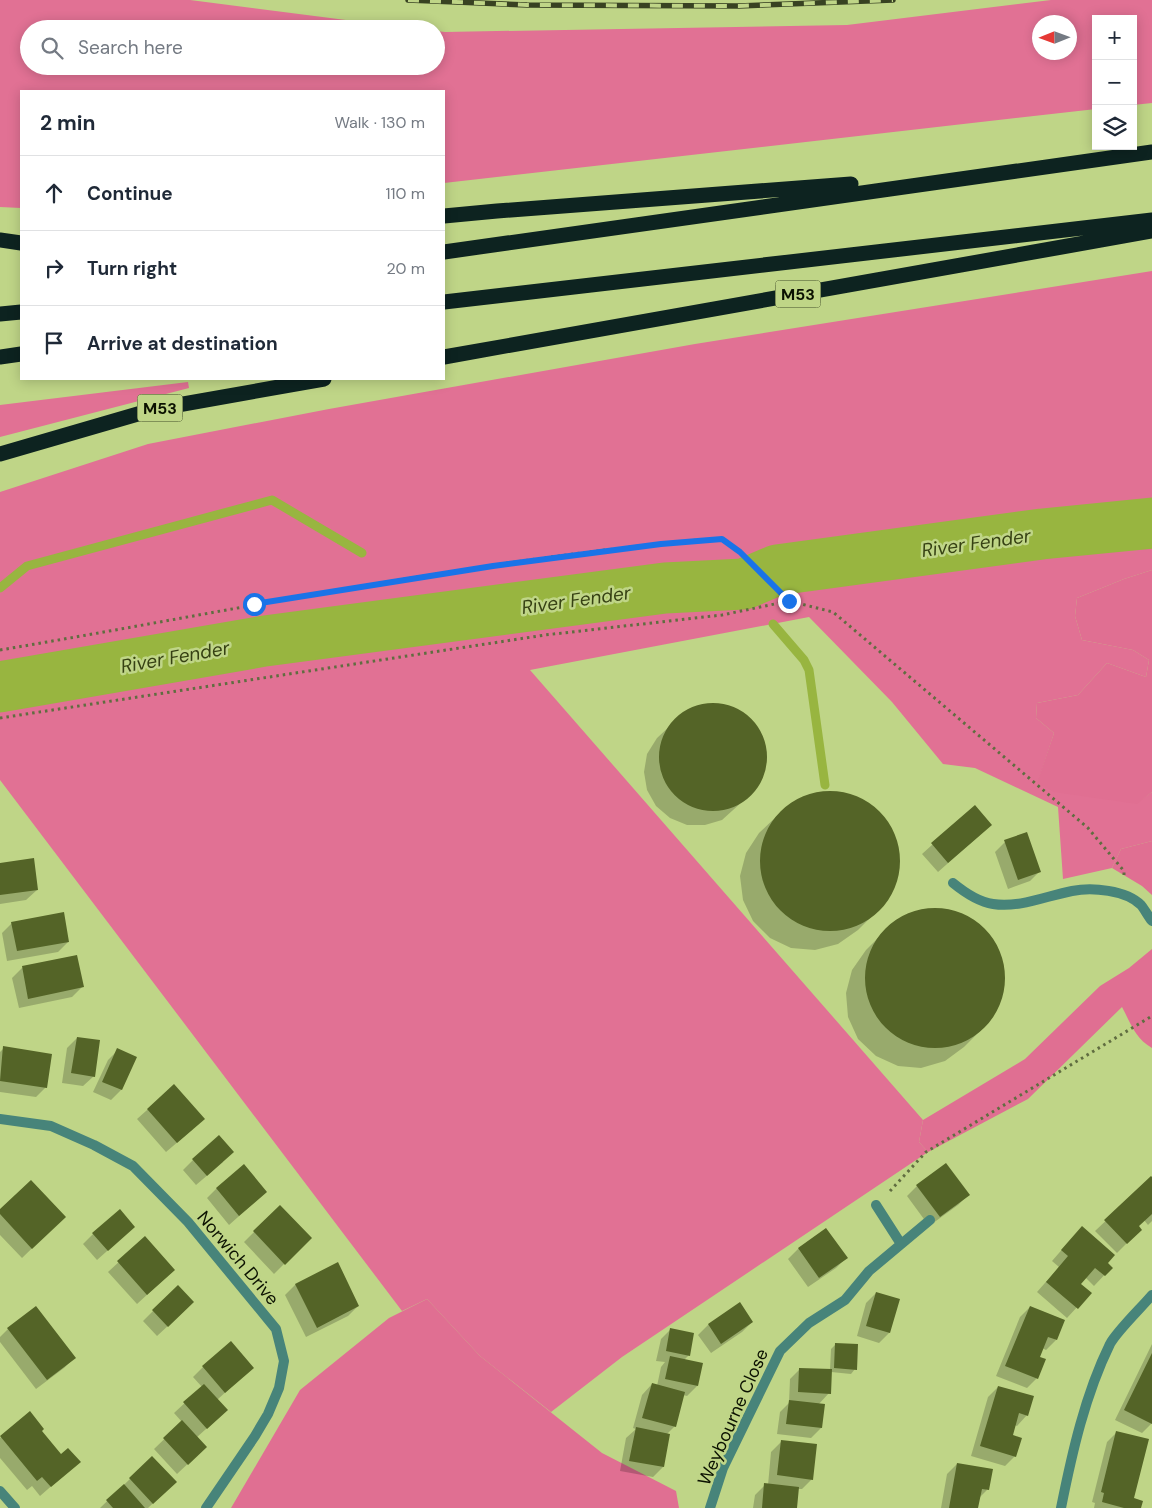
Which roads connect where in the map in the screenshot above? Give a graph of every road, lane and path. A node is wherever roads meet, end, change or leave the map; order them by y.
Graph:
1 (1152, 152) edge
2 (984, 174) junction
3 (445, 216) edge
4 (1152, 220) edge
5 (1152, 231) edge
6 (0, 240) edge
7 (20, 243) edge
8 (445, 252) edge
9 (445, 302) edge
10 (20, 312) edge
11 (0, 314) edge
12 (20, 354) edge
13 (0, 357) edge
14 (445, 357) edge
15 (318, 380) edge
16 (0, 454) edge
17 (789, 601) junction
18 (0, 650) edge
19 (0, 718) edge
20 (953, 883) dead end
21 (1123, 894) junction
22 (1152, 921) edge
23 (1152, 1016) edge
24 (0, 1119) edge
25 (876, 1205) joint
26 (930, 1220) dead end
27 (900, 1244) junction
28 (1152, 1295) edge
29 (0, 1491) edge
30 (15, 1508) edge
31 (206, 1508) edge
32 (710, 1508) edge
33 (1061, 1508) edge

1 - 2 highway
2 - 3 highway
2 - 8 highway
4 - 9 highway, M53
5 - 14 highway, M53
6 - 7 highway
10 - 11 highway
12 - 13 highway
15 - 16 highway, M53
17 - 18 path
17 - 19 path
17 - 21 path
20 - 21 street
21 - 22 street
23 - 25 path
24 - 31 street, Norwich Drive
25 - 27 street
26 - 27 street, Weybourne Close
27 - 32 street, Weybourne Close
28 - 33 street
29 - 30 street

